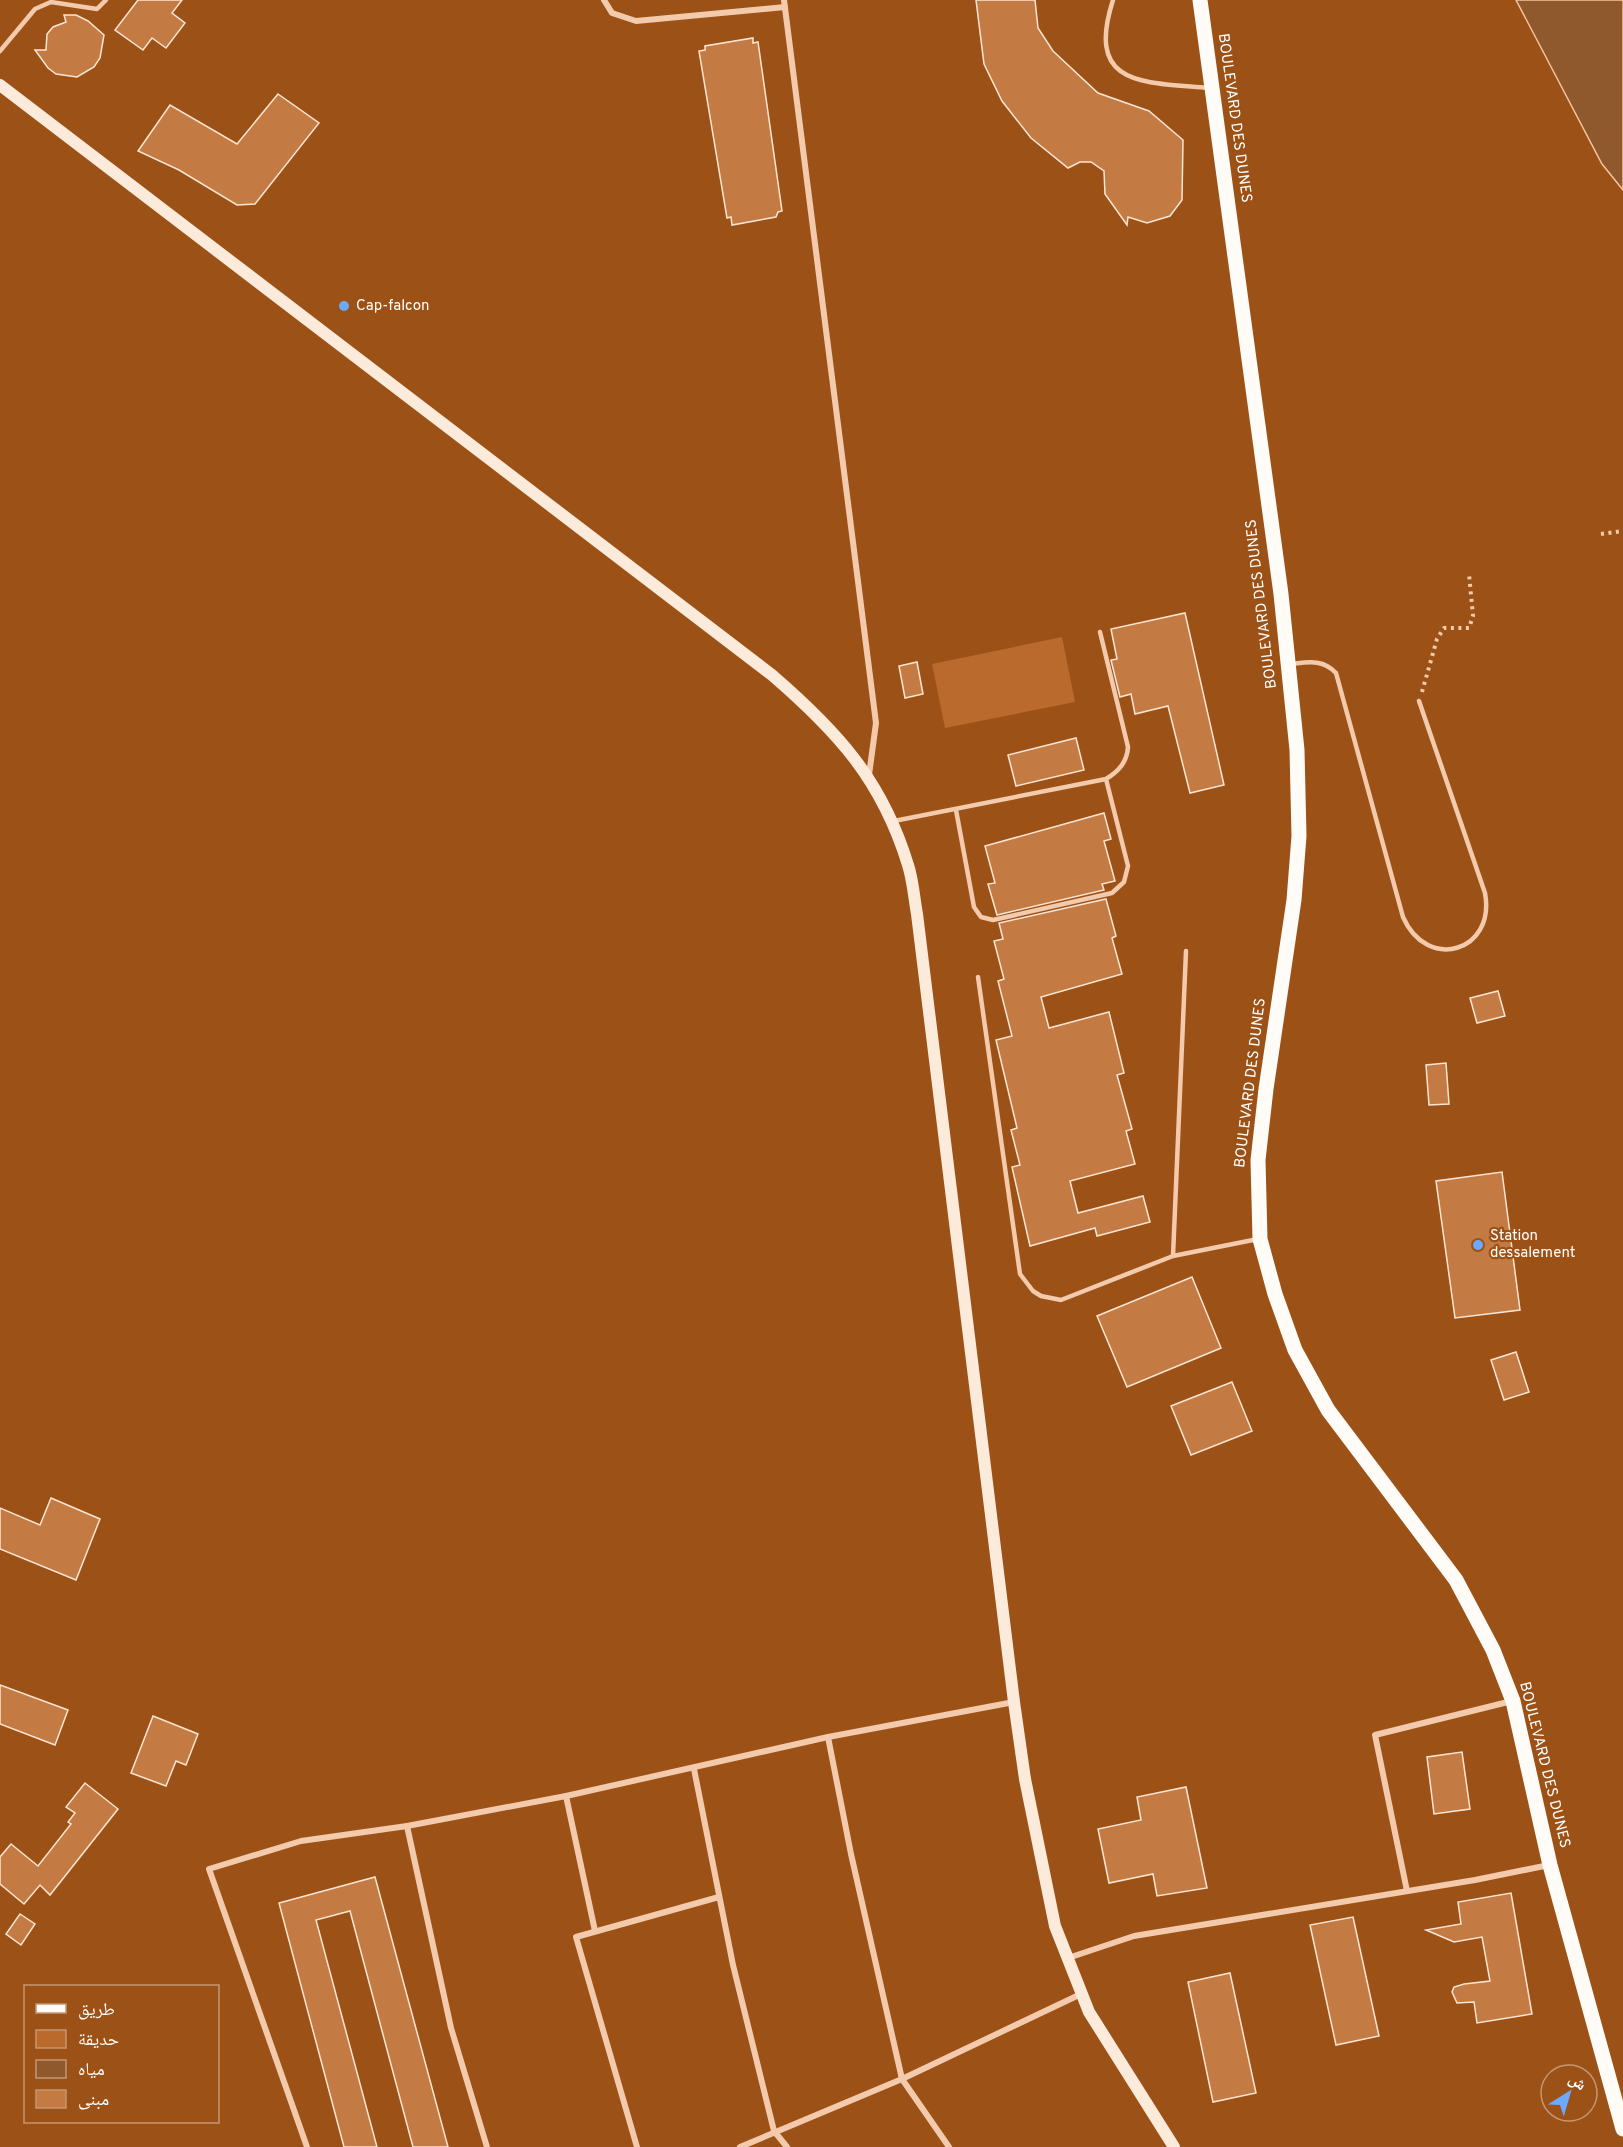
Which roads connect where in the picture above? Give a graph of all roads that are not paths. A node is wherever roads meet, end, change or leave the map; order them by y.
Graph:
1 (106, 0) edge
2 (604, 0) edge
3 (1113, 0) edge
4 (1200, 0) edge
5 (784, 4) edge
6 (0, 51) edge
7 (0, 85) edge
8 (1212, 88) junction
9 (1100, 632) dead end
10 (1288, 664) junction
11 (1419, 701) road end
12 (868, 775) junction
13 (1106, 778) junction
14 (956, 810) junction
15 (891, 822) junction
16 (1186, 951) dead end
17 (978, 977) dead end
18 (1260, 1239) junction
19 (1173, 1256) junction
20 (1513, 1701) junction
21 (1014, 1702) junction
22 (828, 1737) junction
23 (694, 1769) junction
24 (566, 1796) junction
25 (407, 1826) junction
26 (1551, 1865) junction
27 (1407, 1891) junction
28 (719, 1897) junction
29 (595, 1931) junction
30 (1067, 1958) junction
31 (1081, 1994) junction
32 (902, 2079) junction
33 (1623, 2130) edge
34 (774, 2132) junction
35 (307, 2147) edge
36 (488, 2147) edge
37 (637, 2147) edge
38 (740, 2147) edge
39 (787, 2147) edge
40 (949, 2147) edge
41 (1174, 2147) edge

1 - 6 lane
2 - 5 street
3 - 8 lane
4 - 8 main road, BOULEVARD DES DUNES
5 - 12 street
7 - 12 main road
8 - 10 main road, BOULEVARD DES DUNES
9 - 13 lane
10 - 11 lane
10 - 18 main road, BOULEVARD DES DUNES
12 - 15 main road
13 - 14 lane
13 - 14 lane
14 - 15 lane
15 - 21 main road
16 - 19 lane
17 - 19 lane
18 - 19 lane
18 - 20 main road, BOULEVARD DES DUNES
20 - 26 main road, BOULEVARD DES DUNES
20 - 27 street
21 - 22 street
21 - 30 main road
22 - 23 street
22 - 32 street
23 - 24 street
23 - 28 street
24 - 25 street
24 - 29 street
25 - 35 street
25 - 36 street
26 - 27 street
26 - 33 main road, BOULEVARD DES DUNES
27 - 30 street
28 - 29 street
28 - 34 street
29 - 37 street
30 - 31 main road
31 - 32 street
31 - 41 main road
32 - 34 street
32 - 40 street
34 - 38 street
34 - 39 street

